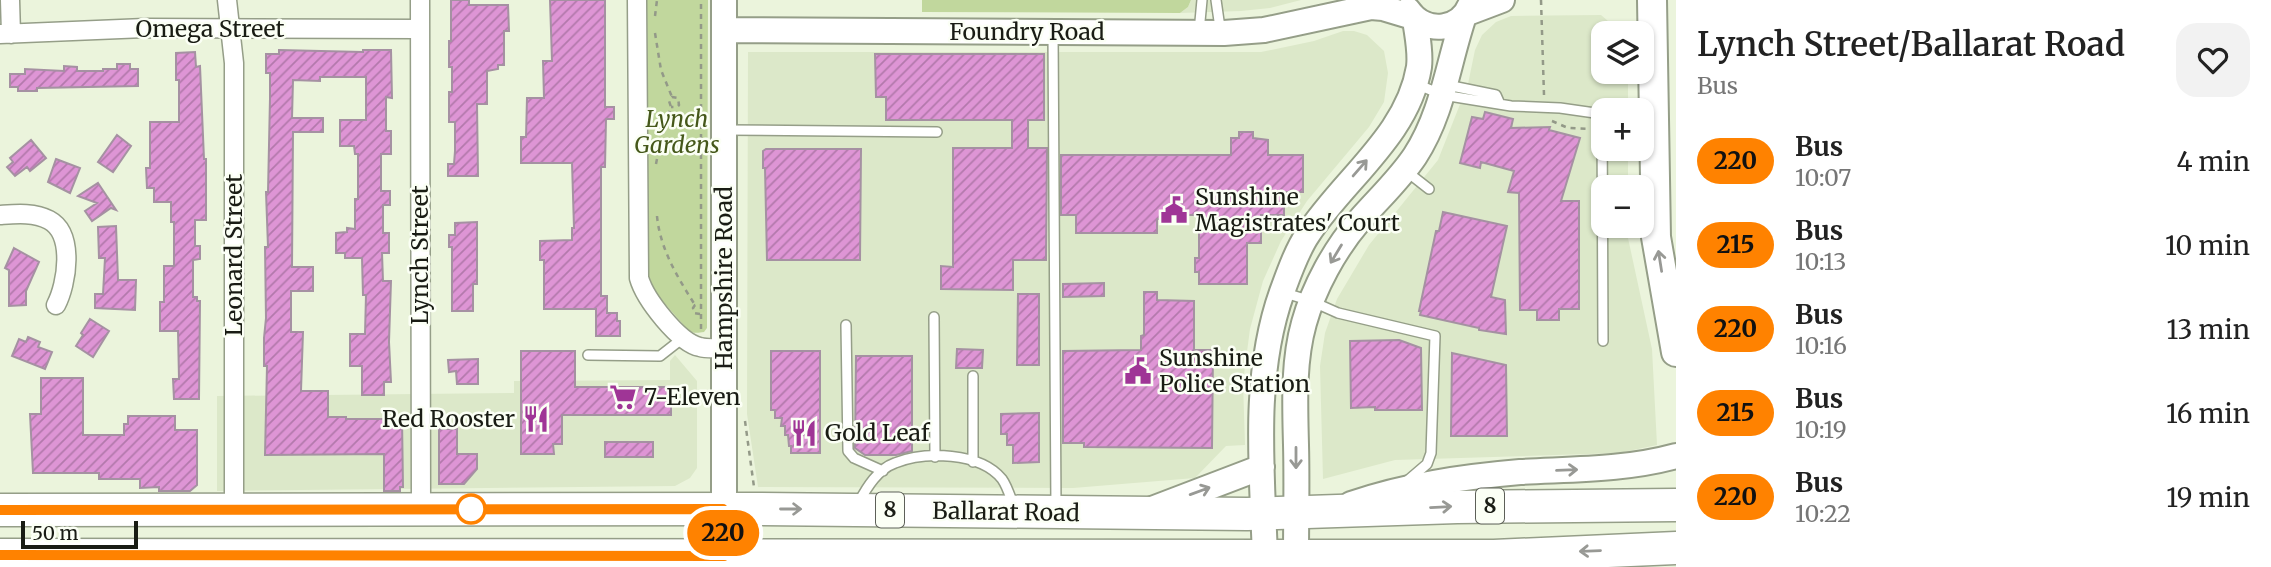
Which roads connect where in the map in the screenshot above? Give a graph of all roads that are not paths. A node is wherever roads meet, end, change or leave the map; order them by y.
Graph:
1 (10, 0) edge
2 (227, 0) edge
3 (420, 0) edge
4 (638, 0) edge
5 (724, 0) edge
6 (1202, 0) edge
7 (1216, 0) edge
8 (1356, 0) edge
9 (1502, 0) edge
10 (1652, 0) edge
11 (1467, 10) edge
12 (1410, 12) edge
13 (1328, 16) junction
14 (230, 29) junction
15 (420, 29) junction
16 (725, 30) junction
17 (1053, 32) junction
18 (1199, 33) junction
19 (1224, 33) junction
20 (5, 34) edge
21 (1414, 84) junction
22 (1444, 90) junction
23 (1591, 112) edge
24 (724, 130) junction
25 (937, 132) dead end
26 (1602, 161) edge
27 (1405, 170) junction
28 (1429, 189) dead end
29 (0, 215) edge
30 (1282, 292) junction
31 (1311, 301) junction
32 (56, 305) dead end
33 (934, 317) dead end
34 (846, 325) dead end
35 (683, 338) junction
36 (1603, 341) dead end
37 (712, 348) junction
38 (1676, 352) edge
39 (588, 355) dead end
40 (973, 376) dead end
41 (1676, 456) edge
42 (935, 457) junction
43 (973, 462) junction
44 (1262, 467) junction
45 (884, 471) junction
46 (1397, 489) junction
47 (1676, 505) edge
48 (421, 509) junction
49 (571, 509) junction
50 (723, 509) junction
51 (0, 510) edge
52 (234, 510) junction
53 (855, 510) junction
54 (1016, 511) junction
55 (1264, 513) junction
56 (1310, 513) junction
57 (1056, 514) junction
58 (1138, 514) junction
59 (1676, 548) edge
60 (0, 555) edge
61 (556, 556) junction
62 (1281, 557) junction
63 (1631, 558) edge
64 (1547, 560) edge
65 (724, 561) edge
66 (1497, 561) edge
67 (446, 562) edge
68 (496, 562) edge
69 (1182, 562) edge
70 (1230, 562) edge
71 (1418, 562) edge

1 - 20 street
2 - 14 street, Leonard Street
3 - 15 street, Lynch Street
4 - 35 street
5 - 16 street, Hampshire Road
6 - 18 lane
7 - 19 lane
8 - 13 street, Foundry Road
9 - 11 street
38 -> 10 main road
11 - 12 street, Foundry Road
11 - 22 street
12 - 13 street, Foundry Road
12 - 21 street
13 - 19 street, Foundry Road
14 - 15 street, Omega Street
14 - 20 street, Omega Street
14 - 52 street, Leonard Street
15 - 48 street, Lynch Street
16 - 17 street, Foundry Road
16 - 24 street, Hampshire Road
17 - 18 street, Foundry Road
17 - 57 lane
18 - 19 street, Foundry Road
21 - 22 lane
30 -> 21 street
22 - 23 lane
22 - 27 street
24 - 25 lane
24 - 37 street, Hampshire Road
26 - 36 lane
27 - 28 lane
27 -> 31 street
29 - 32 street
30 - 31 lane
30 - 44 street
31 - 46 lane
31 -> 56 street
33 - 42 lane
34 - 45 lane
35 - 37 street
35 - 39 lane
37 - 50 street, Hampshire Road
40 - 43 lane
46 -> 41 street
42 - 43 lane
42 - 45 lane
43 - 54 lane
44 - 55 street
58 -> 44 street
45 - 53 lane
46 - 56 street
56 -> 47 highway, Ballarat Road / 8
48 - 49 highway, Ballarat Road / 8
48 - 52 highway, Ballarat Road / 8
49 - 50 highway, Ballarat Road / 8
49 - 61 highway
50 -> 53 highway, Ballarat Road / 8
50 - 65 street, Hampshire Road
51 - 52 highway, Ballarat Road / 8
53 - 54 highway, Ballarat Road / 8
54 - 57 highway, Ballarat Road / 8
55 - 56 highway, Ballarat Road / 8
55 - 58 highway, Ballarat Road / 8
55 - 62 street
56 - 62 street
57 - 58 highway, Ballarat Road / 8
59 - 63 highway, Ballarat Road / 8
60 - 67 highway, Ballarat Road / 8
61 - 65 highway, Ballarat Road / 8
61 - 68 highway, Ballarat Road / 8
62 - 70 highway, Ballarat Road / 8
62 - 71 highway, Ballarat Road / 8
63 -> 64 highway, Ballarat Road / 8
64 - 66 highway, Ballarat Road / 8
65 - 69 highway, Ballarat Road / 8
66 - 71 highway, Ballarat Road / 8
67 - 68 highway, Ballarat Road / 8
69 - 70 highway, Ballarat Road / 8

